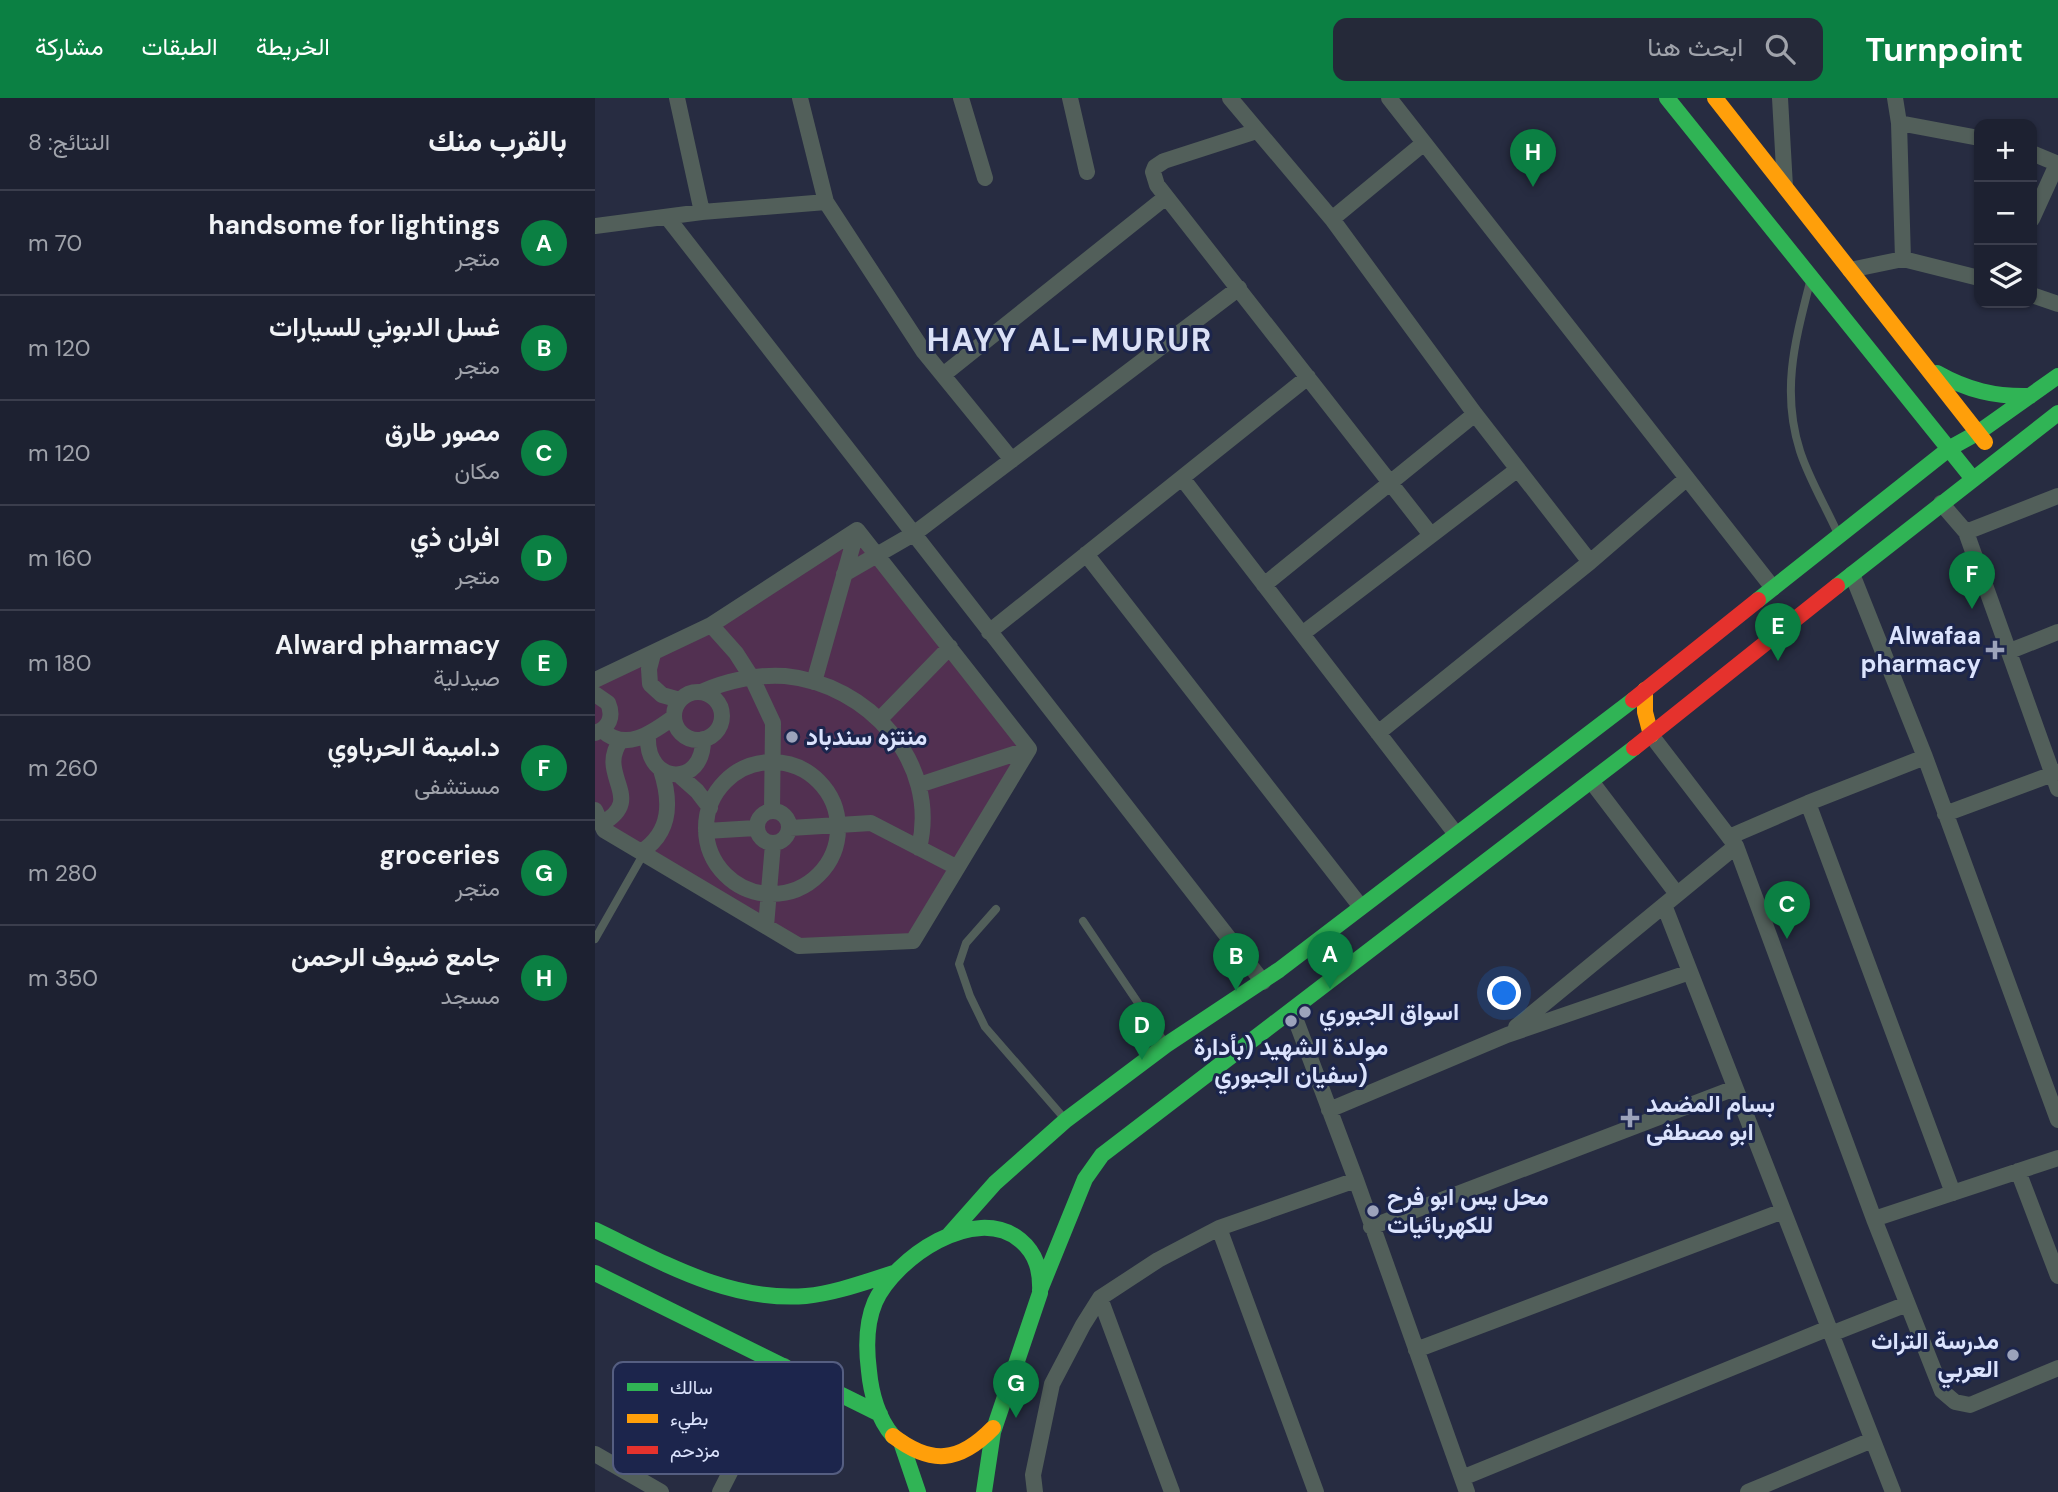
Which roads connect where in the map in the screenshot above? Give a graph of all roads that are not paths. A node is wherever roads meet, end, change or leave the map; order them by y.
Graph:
1 (677, 98) edge
2 (800, 98) edge
3 (961, 98) edge
4 (1070, 98) edge
5 (1230, 98) edge
6 (1389, 98) edge
7 (1667, 98) edge
8 (1715, 98) edge
9 (1780, 98) edge
10 (1895, 98) edge
11 (1899, 123) junction
12 (1257, 131) junction
13 (1974, 137) edge
14 (1424, 143) junction
15 (2037, 155) edge
16 (2058, 164) edge
17 (1087, 173) dead end
18 (985, 178) dead end
19 (1784, 187) junction
20 (1166, 197) junction
21 (826, 202) junction
22 (2037, 208) edge
23 (702, 212) junction
24 (667, 217) junction
25 (1332, 219) junction
26 (595, 226) edge
27 (1903, 259) junction
28 (1850, 271) junction
29 (1974, 277) edge
30 (1810, 279) junction
31 (1239, 288) junction
32 (2037, 297) edge
33 (2058, 304) edge
34 (1869, 324) junction
35 (1924, 365) junction
36 (943, 375) junction
37 (2058, 376) edge
38 (1308, 377) junction
39 (2030, 396) junction
40 (1908, 399) junction
41 (2058, 413) edge
42 (1475, 414) junction
43 (1979, 432) junction
44 (1950, 449) junction
45 (1998, 459) junction
46 (1011, 460) junction
47 (1518, 469) junction
48 (1182, 478) junction
49 (1686, 479) junction
50 (1973, 479) junction
51 (1390, 482) junction
52 (1893, 494) junction
53 (2058, 496) edge
54 (1941, 503) junction
55 (857, 530) junction
56 (1966, 532) junction
57 (915, 533) junction
58 (1431, 535) junction
59 (1839, 536) junction
60 (1086, 554) junction
61 (877, 555) junction
62 (1590, 562) junction
63 (844, 574) junction
64 (1852, 574) junction
65 (1264, 585) junction
66 (1773, 589) junction
67 (711, 625) junction
68 (989, 632) junction
69 (2058, 632) edge
70 (1302, 634) junction
71 (950, 647) junction
72 (2010, 651) junction
73 (653, 654) junction
74 (752, 678) junction
75 (595, 680) edge
76 (814, 682) junction
77 (1645, 690) junction
78 (701, 692) junction
79 (595, 694) edge
80 (680, 700) junction
81 (674, 717) junction
82 (880, 719) junction
83 (598, 732) edge
84 (1378, 733) junction
85 (1651, 735) junction
86 (648, 737) junction
87 (703, 739) junction
88 (621, 740) junction
89 (1029, 749) junction
90 (1925, 757) junction
91 (772, 762) junction
92 (661, 770) junction
93 (679, 775) junction
94 (2056, 779) edge
95 (1591, 781) junction
96 (919, 785) junction
97 (1808, 803) junction
98 (710, 808) junction
99 (772, 811) junction
100 (1945, 814) junction
101 (598, 817) edge
102 (838, 826) junction
103 (756, 828) junction
104 (790, 828) junction
105 (706, 831) junction
106 (1456, 834) junction
107 (1732, 841) junction
108 (773, 844) junction
109 (919, 848) junction
110 (643, 853) junction
111 (955, 867) junction
112 (769, 894) junction
113 (1677, 894) junction
114 (1664, 905) junction
115 (1361, 907) junction
116 (996, 909) dead end
117 (1083, 920) dead end
118 (765, 926) junction
119 (595, 939) edge
120 (1690, 971) junction
121 (1263, 982) junction
122 (1292, 1010) junction
123 (1507, 1035) junction
124 (1166, 1045) junction
125 (1735, 1087) junction
126 (1329, 1110) junction
127 (1066, 1120) junction
128 (2058, 1120) edge
129 (2058, 1158) edge
130 (2018, 1171) junction
131 (1356, 1180) junction
132 (1953, 1193) junction
133 (1783, 1211) junction
134 (1874, 1219) junction
135 (1371, 1227) junction
136 (1219, 1228) junction
137 (595, 1230) edge
138 (948, 1236) junction
139 (595, 1273) edge
140 (894, 1273) junction
141 (2058, 1276) edge
142 (1040, 1290) junction
143 (1100, 1298) junction
144 (1907, 1304) junction
145 (1830, 1331) junction
146 (1416, 1350) junction
147 (776, 1362) edge
148 (2058, 1368) edge
149 (843, 1396) edge
150 (880, 1414) junction
151 (993, 1428) junction
152 (1872, 1440) junction
153 (901, 1442) junction
154 (595, 1454) edge
155 (613, 1465) edge
156 (629, 1474) edge
157 (729, 1474) edge
158 (1464, 1485) edge
159 (658, 1491) edge
160 (720, 1492) edge
161 (918, 1492) edge
162 (984, 1492) edge
163 (1035, 1492) edge
164 (1172, 1492) edge
165 (1316, 1492) edge
166 (1748, 1492) edge
167 (1893, 1492) edge

1 - 23 street
2 - 21 street
3 - 18 street
4 - 17 street
5 - 12 street
6 - 14 street
7 - 30 main road
8 - 19 main road
9 - 19 street
10 - 11 street
11 - 13 street
11 - 27 street
12 - 20 street
12 - 25 street
14 - 25 street
14 - 49 street
15 - 16 street
16 - 22 street
19 - 28 main road
20 - 31 street
20 - 36 street
21 - 23 street
21 - 36 street
23 - 24 street
24 - 26 street
24 - 57 street
25 - 42 street
27 - 28 street
27 - 29 street
28 - 34 main road
30 - 34 main road
30 - 59 lane
31 - 38 street
31 - 46 street
32 - 33 street
34 - 35 main road
34 - 40 main road
35 - 39 main road
35 - 43 main road
36 - 46 street
37 - 39 main road
38 - 48 street
38 - 51 street
39 - 43 main road
40 - 44 main road
40 - 52 main road
41 - 45 main road
42 - 47 street
42 - 51 street
43 - 44 main road
43 - 45 main road
44 - 50 main road
44 - 52 main road
45 - 50 main road
46 - 57 street
47 - 58 street
47 - 62 street
48 - 60 street
48 - 65 street
49 - 62 street
49 - 66 street
50 - 54 main road
51 - 58 street
51 - 65 street
52 - 59 main road
53 - 56 street
54 - 56 street
54 - 64 main road
55 - 61 street
55 - 63 street
55 - 67 street
56 - 72 street
57 - 61 street
57 - 68 street
58 - 70 street
59 - 66 main road
60 - 68 street
60 - 115 street
61 - 63 street
61 - 71 street
62 - 84 street
63 - 76 street
64 - 85 main road
64 - 90 street
65 - 70 street
66 - 77 main road
67 - 73 street
67 - 74 street
68 - 121 street
69 - 72 street
70 - 84 street
71 - 82 street
71 - 89 street
72 - 94 street
73 - 75 street
73 - 80 street
74 - 76 street
74 - 78 street
74 - 91 street
76 - 82 street
77 - 85 main road
77 - 106 main road
78 - 80 street
78 - 87 street
79 - 83 street
80 - 81 street
81 - 86 street
81 - 87 street
82 - 96 street
83 - 88 street
84 - 106 street
85 - 95 main road
85 - 107 street
86 - 88 street
86 - 92 street
87 - 93 street
88 - 101 street
89 - 96 street
89 - 111 street
90 - 97 street
90 - 100 street
91 - 98 street
91 - 99 street
91 - 102 street
92 - 93 street
92 - 110 street
93 - 98 street
94 - 100 street
95 - 113 street
95 - 122 main road
96 - 109 street
97 - 107 street
97 - 132 street
98 - 105 street
99 - 103 street
99 - 104 street
100 - 128 street
101 - 110 street
102 - 104 street
102 - 109 street
102 - 112 street
103 - 105 street
103 - 108 street
104 - 108 street
105 - 112 street
106 - 115 main road
107 - 113 street
107 - 134 street
108 - 112 street
109 - 111 street
110 - 118 street
110 - 119 lane
111 - 118 street
112 - 118 street
113 - 114 street
114 - 120 street
114 - 123 street
115 - 121 main road
116 - 127 lane
117 - 124 lane
120 - 123 street
120 - 125 street
121 - 124 main road
122 - 126 street
122 - 142 main road
123 - 126 street
124 - 127 main road
125 - 133 street
125 - 135 street
126 - 131 street
127 - 138 main road
129 - 130 street
130 - 132 street
130 - 141 street
131 - 135 street
131 - 136 street
132 - 134 street
133 - 145 street
133 - 146 street
134 - 144 street
135 - 146 street
136 - 143 street
136 - 165 street
137 - 140 main road
138 - 140 main road
138 - 142 main road
139 - 147 main road
140 - 150 main road
142 - 151 main road
143 - 163 street
143 - 164 street
144 - 145 street
144 - 148 street
145 - 152 street
145 - 158 street
146 - 158 street
149 - 150 main road
150 - 153 main road
151 - 153 main road
151 - 162 main road
152 - 166 street
152 - 167 street
153 - 161 main road
154 - 155 street
156 - 159 street
157 - 160 street

